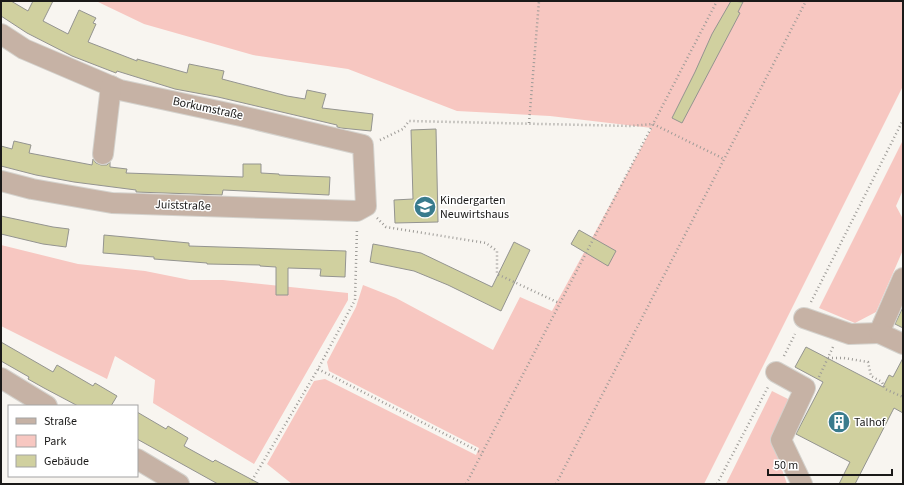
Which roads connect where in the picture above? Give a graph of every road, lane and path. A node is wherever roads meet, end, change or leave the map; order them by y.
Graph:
1 (539, 1) edge
2 (717, 1) edge
3 (806, 1) edge
4 (1, 34) edge
5 (111, 86) junction
6 (529, 123) junction
7 (653, 124) junction
8 (370, 143) junction
9 (103, 154) dead end
10 (724, 159) junction
11 (1, 181) edge
12 (361, 209) junction
13 (903, 278) edge
14 (559, 303) junction
15 (804, 318) dead end
16 (840, 330) junction
17 (879, 333) junction
18 (903, 344) edge
19 (828, 358) junction
20 (318, 369) junction
21 (776, 372) dead end
22 (1, 378) edge
23 (805, 388) junction
24 (903, 397) edge
25 (46, 405) edge
26 (482, 453) junction
27 (138, 460) edge
28 (179, 484) edge
29 (250, 484) edge
30 (466, 484) edge
31 (556, 484) edge
32 (802, 484) edge

1 - 6 path
2 - 7 path
3 - 10 path
4 - 5 street, Borkumstraße
5 - 8 street, Borkumstraße
5 - 9 street
6 - 7 path
6 - 8 path
7 - 10 path
7 - 14 path
8 - 12 street
10 - 31 path
11 - 12 street, Juiststraße
12 - 14 path
12 - 20 path
13 - 17 street
14 - 26 path
15 - 16 street
16 - 17 street
16 - 19 path
17 - 18 street
19 - 23 path
19 - 24 path
20 - 26 path
20 - 29 path
21 - 23 street
22 - 25 street
23 - 32 street
26 - 30 path
27 - 28 street

